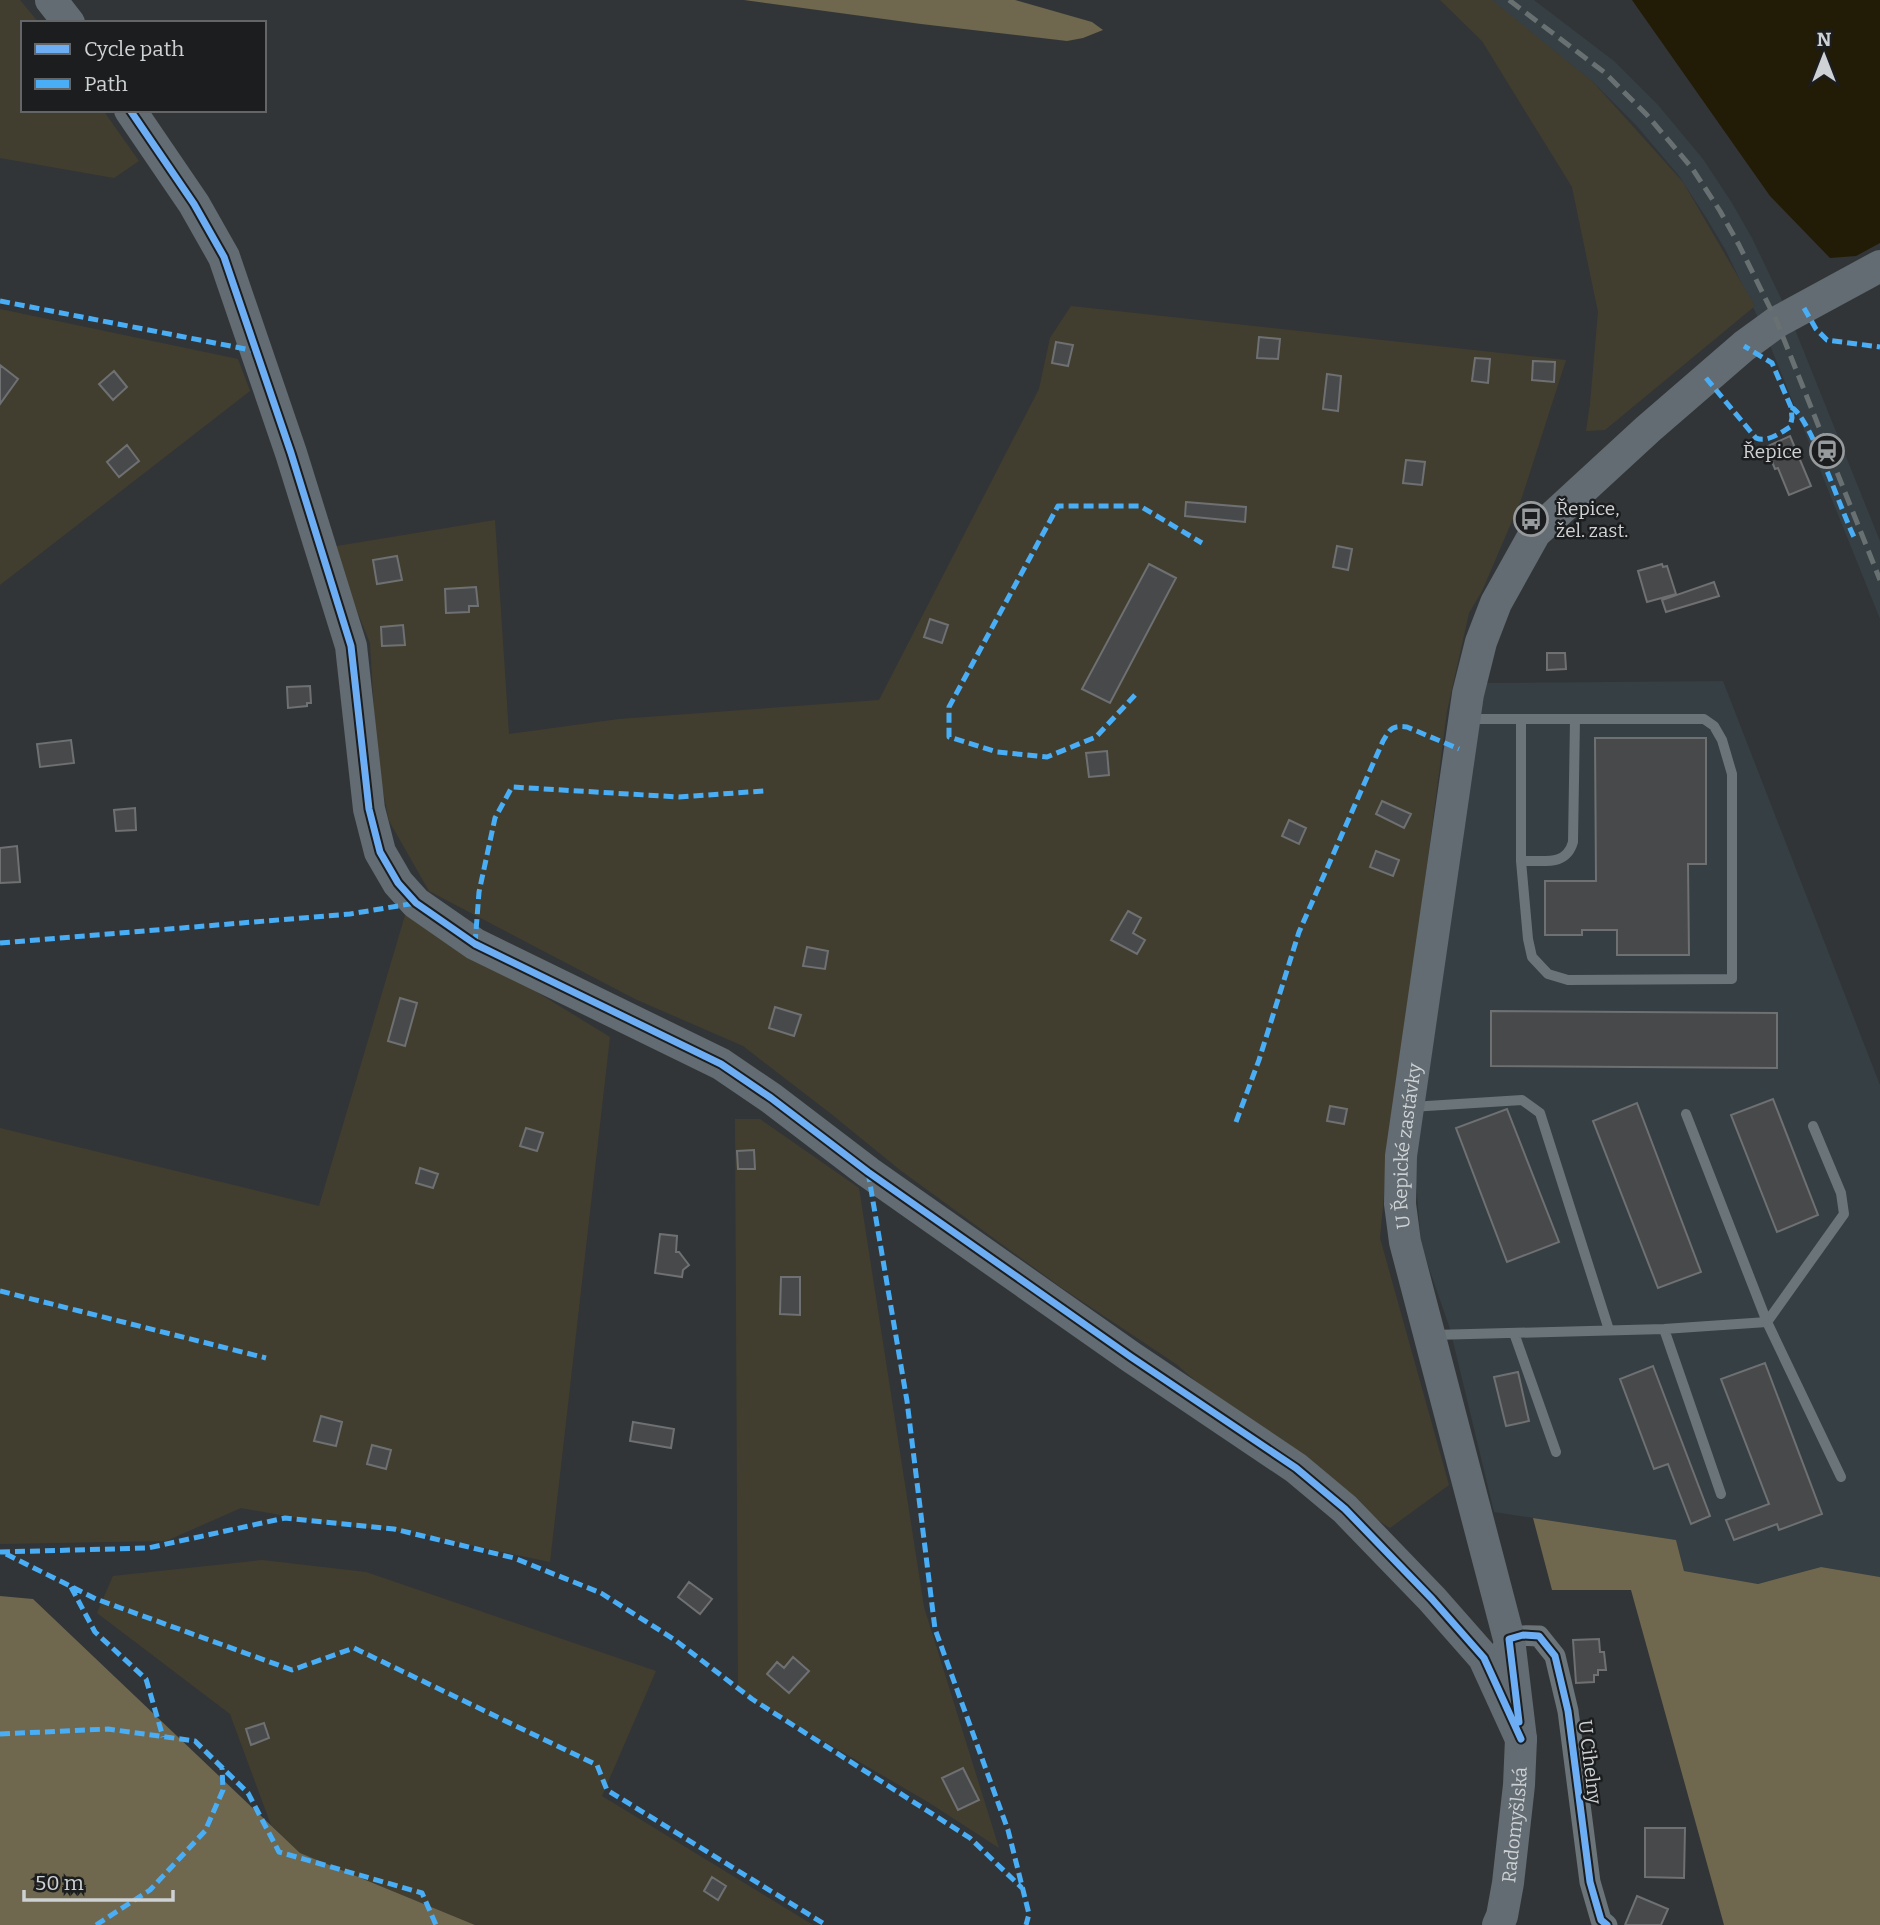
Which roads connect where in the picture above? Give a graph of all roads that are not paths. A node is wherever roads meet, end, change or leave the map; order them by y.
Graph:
1 (51, 0) edge
2 (67, 21) edge
3 (131, 112) edge
4 (1880, 266) edge
5 (1464, 719) junction
6 (1521, 719) junction
7 (1574, 719) junction
8 (1521, 861) junction
9 (1408, 1107) junction
10 (1686, 1114) dead end
11 (1813, 1126) dead end
12 (1767, 1322) junction
13 (1664, 1329) junction
14 (1609, 1330) junction
15 (1514, 1333) junction
16 (1428, 1335) junction
17 (1556, 1452) dead end
18 (1840, 1477) dead end
19 (1721, 1494) dead end
20 (1496, 1648) junction
21 (1498, 1925) edge
22 (1607, 1925) edge

1 - 2 street
3 - 20 street
4 - 5 street, U Řepické zastávky
5 - 6 lane
5 - 9 street, U Řepické zastávky
6 - 7 lane
6 - 8 lane
7 - 8 lane
7 - 8 lane
9 - 14 lane
9 - 16 street, U Řepické zastávky
10 - 12 lane
11 - 12 lane
12 - 13 lane
12 - 18 lane
13 - 14 lane
13 - 19 lane
14 - 15 lane
15 - 16 lane
15 - 17 lane
16 - 20 street, U Řepické zastávky
20 - 21 street, Radomyšlská
20 - 22 street, U Cihelny

